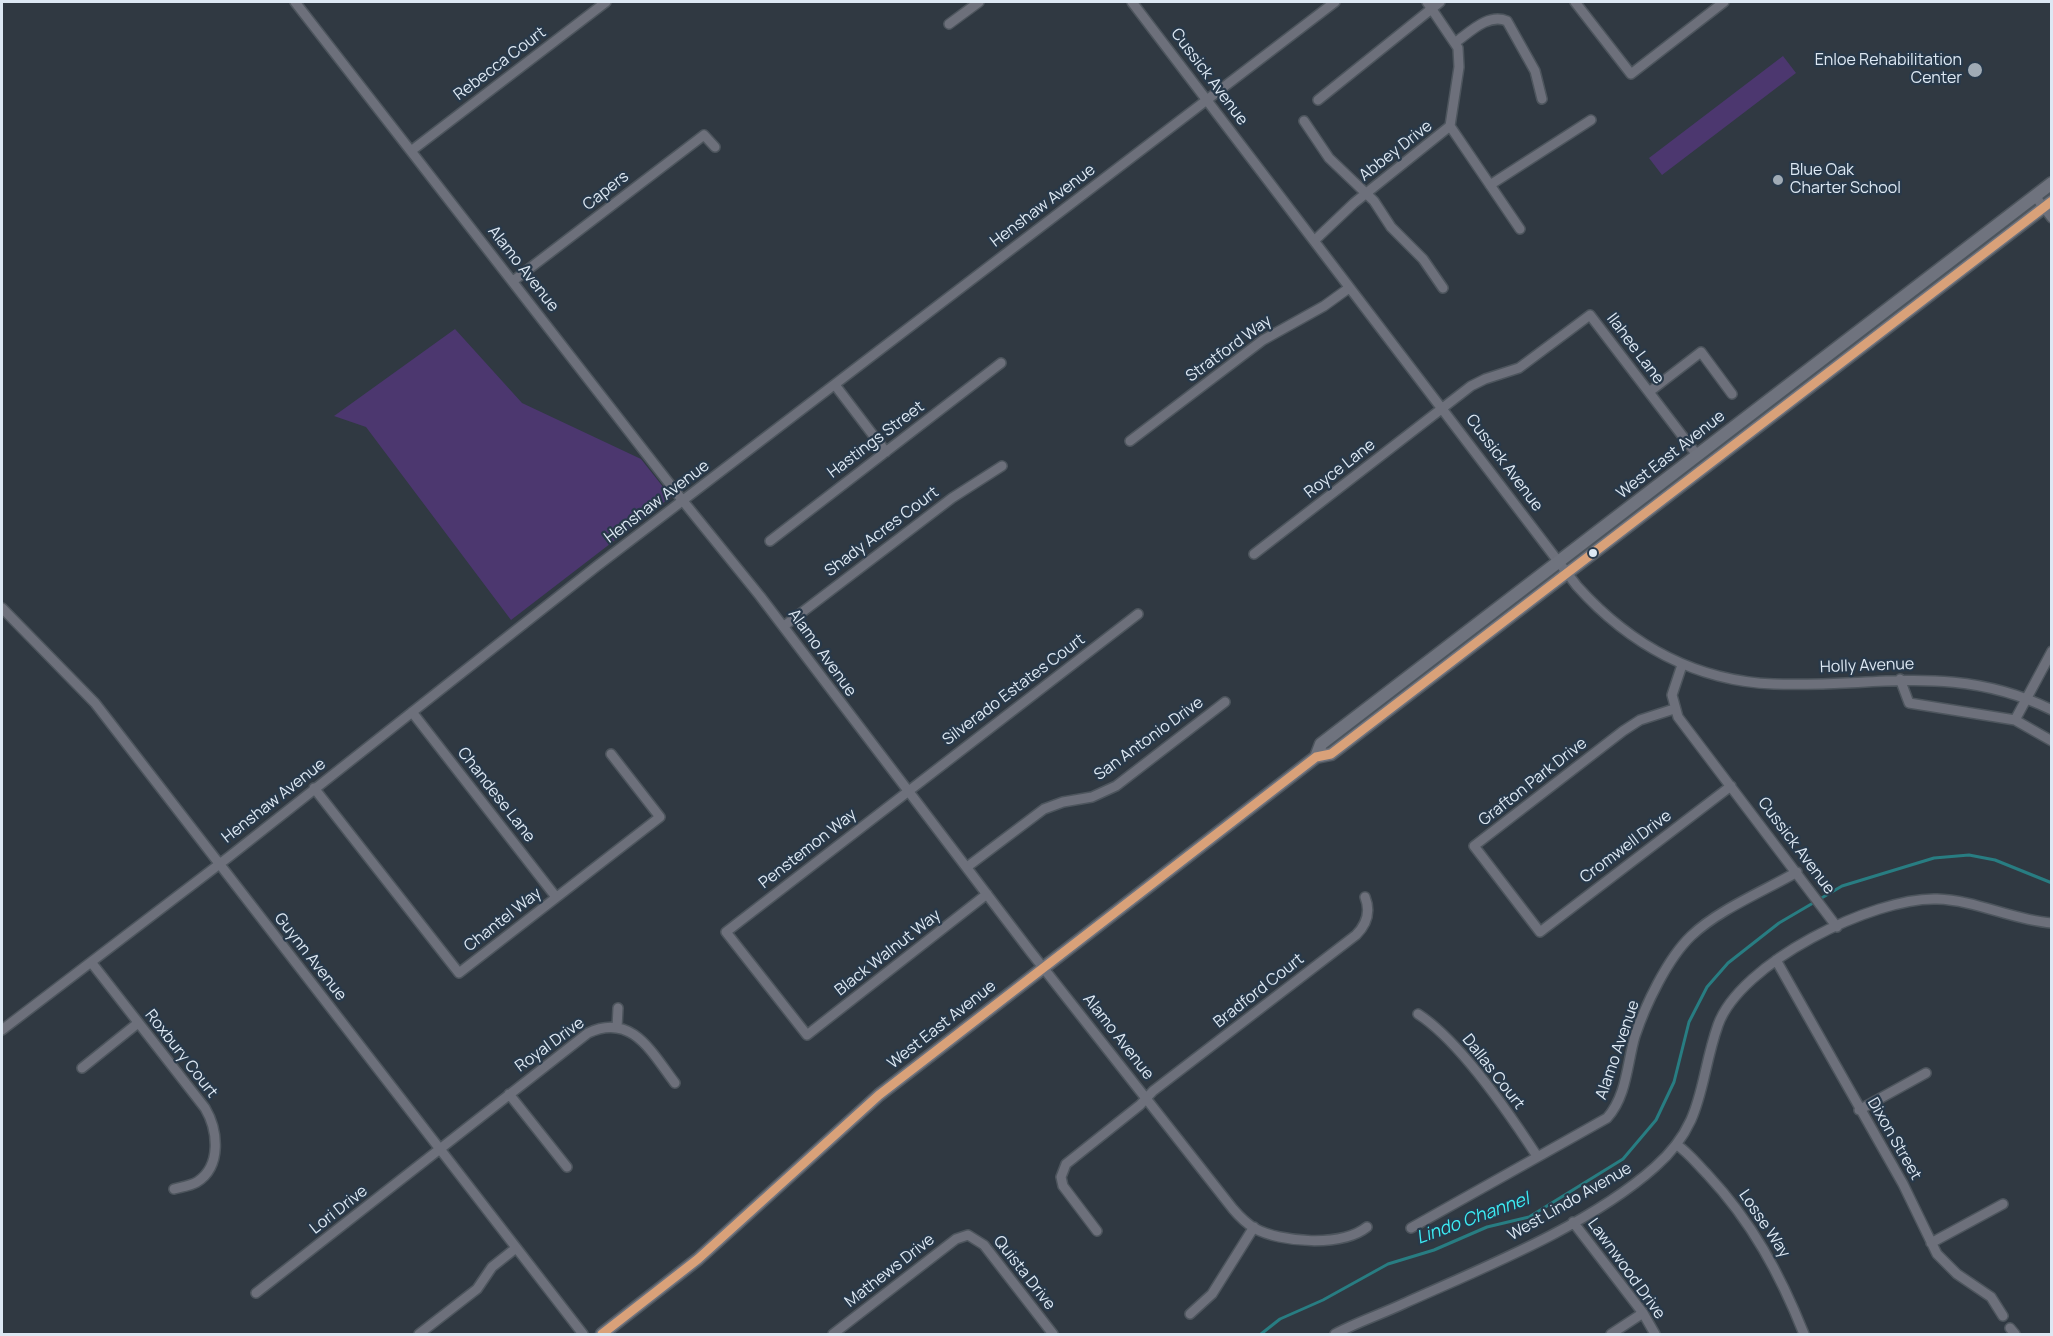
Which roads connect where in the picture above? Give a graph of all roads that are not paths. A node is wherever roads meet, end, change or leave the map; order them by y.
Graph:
1 (295, 2) edge
2 (606, 2) edge
3 (979, 2) edge
4 (1132, 2) edge
5 (1335, 2) edge
6 (1440, 2) edge
7 (1575, 2) edge
8 (1724, 2) edge
9 (1430, 6) edge
10 (949, 24) dead end
11 (1456, 42) junction
12 (1207, 99) junction
13 (1542, 99) dead end
14 (1318, 100) dead end
15 (1591, 120) dead end
16 (1304, 121) dead end
17 (1450, 126) junction
18 (715, 147) dead end
19 (411, 151) junction
20 (2052, 183) edge
21 (1490, 185) junction
22 (1365, 194) junction
23 (2035, 196) junction
24 (2047, 204) edge
25 (2052, 219) edge
26 (1520, 229) dead end
27 (1314, 242) junction
28 (513, 281) junction
29 (1349, 288) junction
30 (1443, 288) dead end
31 (1001, 363) dead end
32 (835, 385) junction
33 (1649, 392) junction
34 (1732, 394) dead end
35 (1444, 408) junction
36 (1130, 441) dead end
37 (886, 452) junction
38 (1697, 455) junction
39 (1002, 466) dead end
40 (683, 501) junction
41 (770, 541) dead end
42 (1254, 554) dead end
43 (1559, 561) junction
44 (1567, 573) junction
45 (2, 608) edge
46 (1138, 614) dead end
47 (784, 626) junction
48 (2052, 651) edge
49 (1682, 665) junction
50 (1900, 679) junction
51 (2026, 699) junction
52 (1225, 702) dead end
53 (1674, 709) junction
54 (2052, 710) edge
55 (412, 712) junction
56 (2015, 720) junction
57 (2052, 741) edge
58 (611, 754) dead end
59 (1316, 757) junction
60 (1731, 786) junction
61 (314, 788) junction
62 (908, 790) junction
63 (218, 864) junction
64 (967, 867) junction
65 (1797, 872) junction
66 (987, 894) junction
67 (556, 897) junction
68 (1365, 897) dead end
69 (2052, 923) edge
70 (1837, 927) junction
71 (1540, 932) joint
72 (1776, 960) junction
73 (91, 962) junction
74 (1044, 967) junction
75 (618, 1008) dead end
76 (1418, 1014) dead end
77 (138, 1023) junction
78 (617, 1028) junction
79 (2, 1030) edge
80 (807, 1035) joint
81 (81, 1068) dead end
82 (1926, 1073) dead end
83 (675, 1083) dead end
84 (509, 1094) junction
85 (1147, 1098) junction
86 (1859, 1110) junction
87 (1677, 1145) junction
88 (439, 1149) junction
89 (1537, 1156) junction
90 (567, 1167) dead end
91 (174, 1189) dead end
92 (2003, 1204) dead end
93 (1573, 1222) junction
94 (1254, 1227) junction
95 (1367, 1227) dead end
96 (1411, 1228) dead end
97 (1097, 1231) dead end
98 (968, 1235) joint
99 (1931, 1244) junction
100 (516, 1248) junction
101 (256, 1293) dead end
102 (1643, 1313) junction
103 (1190, 1314) dead end
104 (2003, 1316) dead end
105 (1046, 1332) edge
106 (419, 1335) edge
107 (583, 1335) edge
108 (602, 1335) edge
109 (833, 1335) edge
110 (1335, 1335) edge
111 (1611, 1335) edge
112 (1655, 1335) edge
113 (1804, 1335) edge

1 - 19 street, Alamo Avenue
2 - 19 street, Rebecca Court
3 - 10 street
4 - 12 street, Cussick Avenue
5 - 12 street, Henshaw Avenue
6 - 9 street
7 - 8 street
9 - 11 street
9 - 14 street
11 - 13 street
11 - 17 street, Abbey Drive
12 - 27 street, Cussick Avenue
12 - 32 street, Henshaw Avenue
15 - 21 street
16 - 22 street
17 - 21 street
17 - 22 street, Abbey Drive
18 - 28 street, Capers
19 - 28 street, Alamo Avenue
20 - 23 main road, West East Avenue
21 - 26 street
22 - 27 street, Abbey Drive
22 - 30 street
23 - 24 street
23 - 38 main road, West East Avenue
24 - 25 street
24 - 44 main road, West East Avenue
27 - 29 street, Cussick Avenue
28 - 40 street, Alamo Avenue
29 - 35 street, Cussick Avenue
29 - 36 street, Stratford Way
31 - 37 street, Hastings Street
32 - 37 street
32 - 40 street, Henshaw Avenue
33 - 34 street
33 - 35 street, Ilahee Lane
33 - 38 street, Ilahee Lane
35 - 42 street, Royce Lane
35 - 43 street, Cussick Avenue
37 - 41 street, Hastings Street
38 - 43 main road, West East Avenue
39 - 47 street, Shady Acres Court
40 - 47 street, Alamo Avenue
40 - 55 street, Henshaw Avenue
43 - 44 street, Cussick Avenue
43 - 59 main road, West East Avenue
44 - 49 street, Cussick Avenue
44 - 59 main road, West East Avenue
45 - 63 street, Guynn Avenue
46 - 62 street, Silverado Estates Court
47 - 62 street, Alamo Avenue
48 - 51 street
49 - 50 street, Holly Avenue
49 - 53 street
50 - 51 street, Holly Avenue
50 - 56 street
51 - 54 street, Holly Avenue
51 - 56 street
52 - 64 street, San Antonio Drive
53 - 60 street, Cussick Avenue
53 - 71 street, Grafton Park Drive
55 - 61 street, Henshaw Avenue
55 - 67 street, Chandese Lane
56 - 57 street
58 - 67 street, Chantel Way
59 - 74 main road, West East Avenue
60 - 65 street, Cussick Avenue
60 - 71 street, Cromwell Drive
61 - 63 street, Henshaw Avenue
61 - 67 street, Chantel Way
62 - 64 street, Alamo Avenue
62 - 80 street, Penstemon Way
63 - 73 street, Henshaw Avenue
63 - 88 street, Guynn Avenue
64 - 66 street, Alamo Avenue
65 - 70 street, Cussick Avenue
65 - 89 street, Alamo Avenue
66 - 74 street, Alamo Avenue
66 - 80 street, Black Walnut Way
68 - 85 street, Bradford Court
69 - 70 street, West Lindo Avenue
70 - 72 street, West Lindo Avenue
72 - 86 street, Dixon Street
72 - 87 street, West Lindo Avenue
73 - 77 street, Roxbury Court
73 - 79 street, Henshaw Avenue
74 - 85 street, Alamo Avenue
74 - 108 main road, West East Avenue
75 - 78 street
76 - 89 street, Dallas Court
77 - 81 street
77 - 91 street, Roxbury Court
78 - 83 street
78 - 84 street, Royal Drive
82 - 86 street
84 - 88 street, Royal Drive
84 - 90 street
85 - 94 street, Alamo Avenue
85 - 97 street, Bradford Court
86 - 99 street, Dixon Street
87 - 93 street, West Lindo Avenue
87 - 113 street, Losse Way
88 - 100 street, Guynn Avenue
88 - 101 street, Lori Drive
89 - 96 street, Alamo Avenue
92 - 99 street
93 - 102 street, Lawnwood Drive
93 - 110 street, West Lindo Avenue
94 - 95 street, Alamo Avenue
94 - 103 street
98 - 105 street, Quista Drive
98 - 109 street, Mathews Drive
99 - 104 street, Dixon Street
100 - 106 street
100 - 107 street, Guynn Avenue
102 - 111 street
102 - 112 street, Lawnwood Drive

